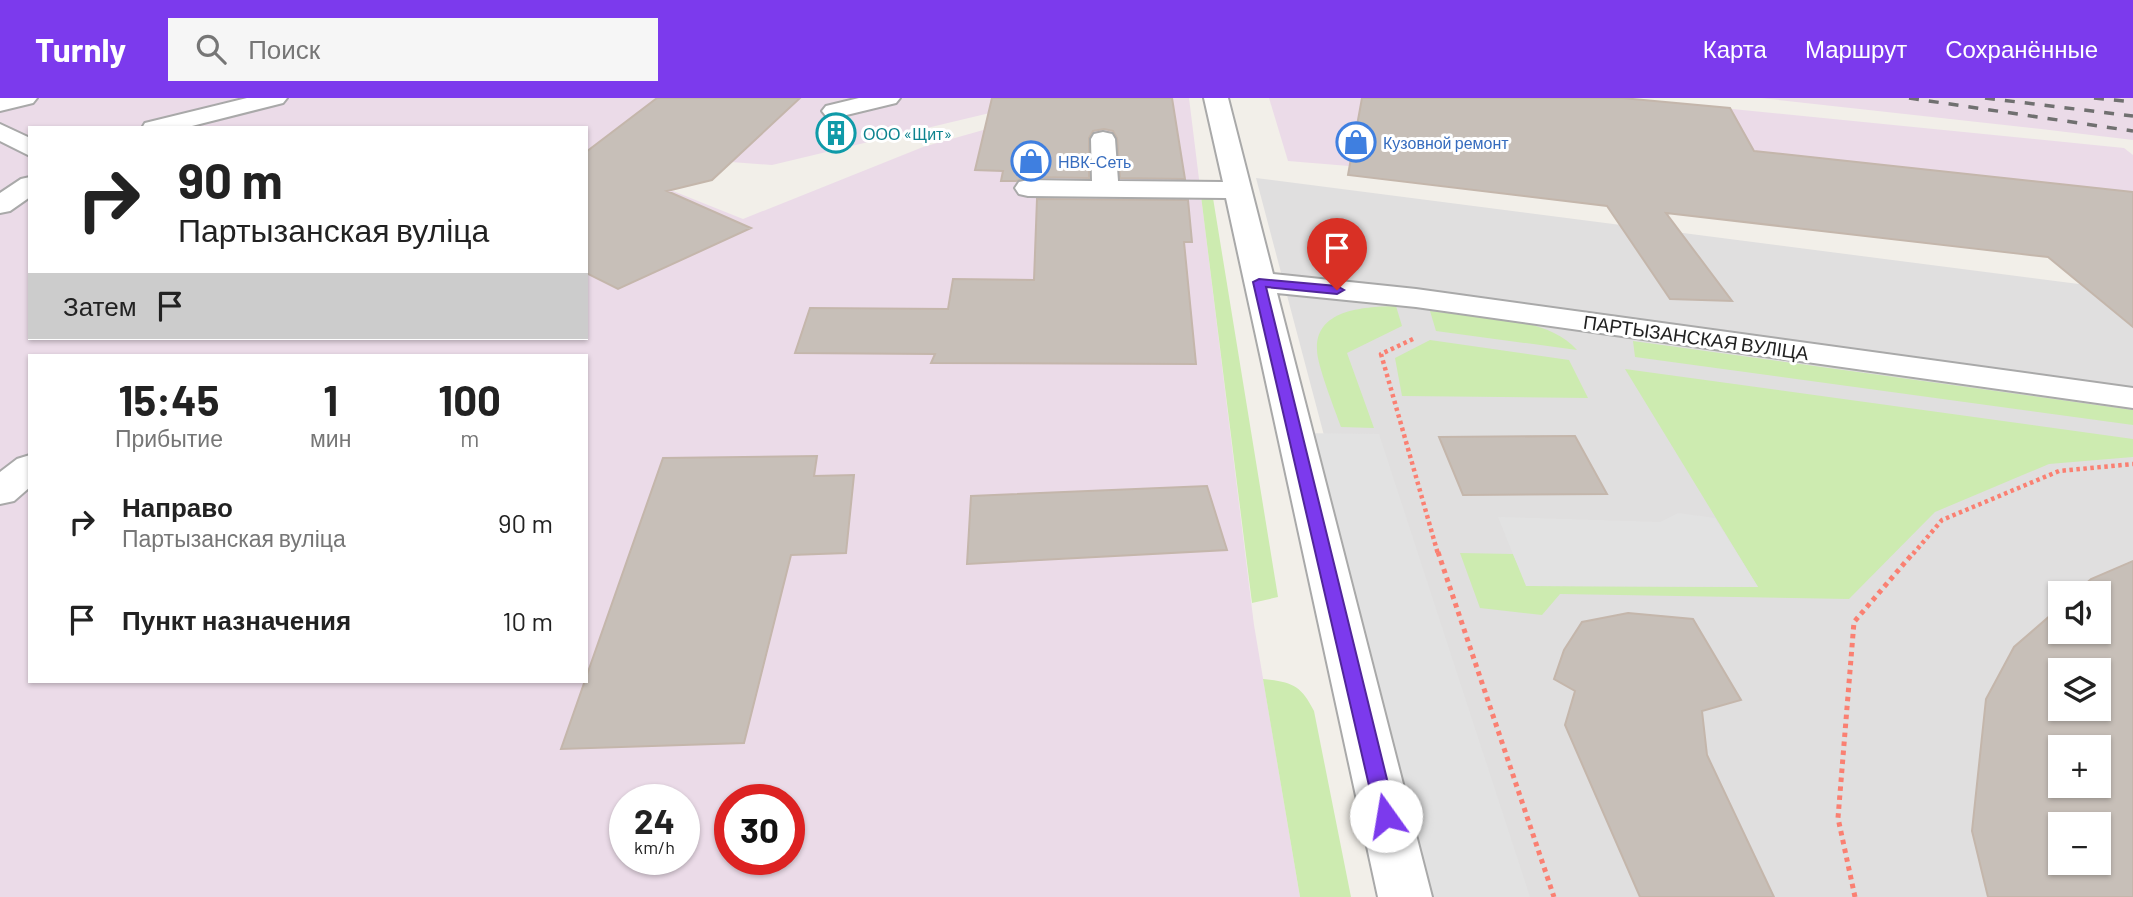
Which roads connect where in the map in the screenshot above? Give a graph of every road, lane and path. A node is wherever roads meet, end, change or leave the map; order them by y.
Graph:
1 (25, 98) edge
2 (275, 98) edge
3 (888, 98) edge
4 (1216, 98) edge
5 (0, 104) edge
6 (834, 111) dead end
7 (162, 126) edge
8 (0, 131) edge
9 (1103, 139) dead end
10 (28, 148) edge
11 (28, 186) edge
12 (1028, 188) dead end
13 (1105, 188) junction
14 (1237, 190) junction
15 (0, 205) edge
16 (1259, 282) junction
17 (1424, 334) dead end
18 (2133, 398) edge
19 (2133, 464) edge
20 (28, 469) edge
21 (0, 492) edge
22 (1405, 897) edge
23 (1554, 897) edge
24 (1854, 897) edge

1 - 5 street
2 - 7 street
3 - 6 street
4 - 14 street
8 - 10 street
9 - 13 street
11 - 15 street
12 - 13 street
13 - 14 street
14 - 16 street
16 - 18 street, ПАРТЫЗАНСКАЯ ВУЛІЦА
16 - 22 street
17 - 23 path
19 - 24 path
20 - 21 street

